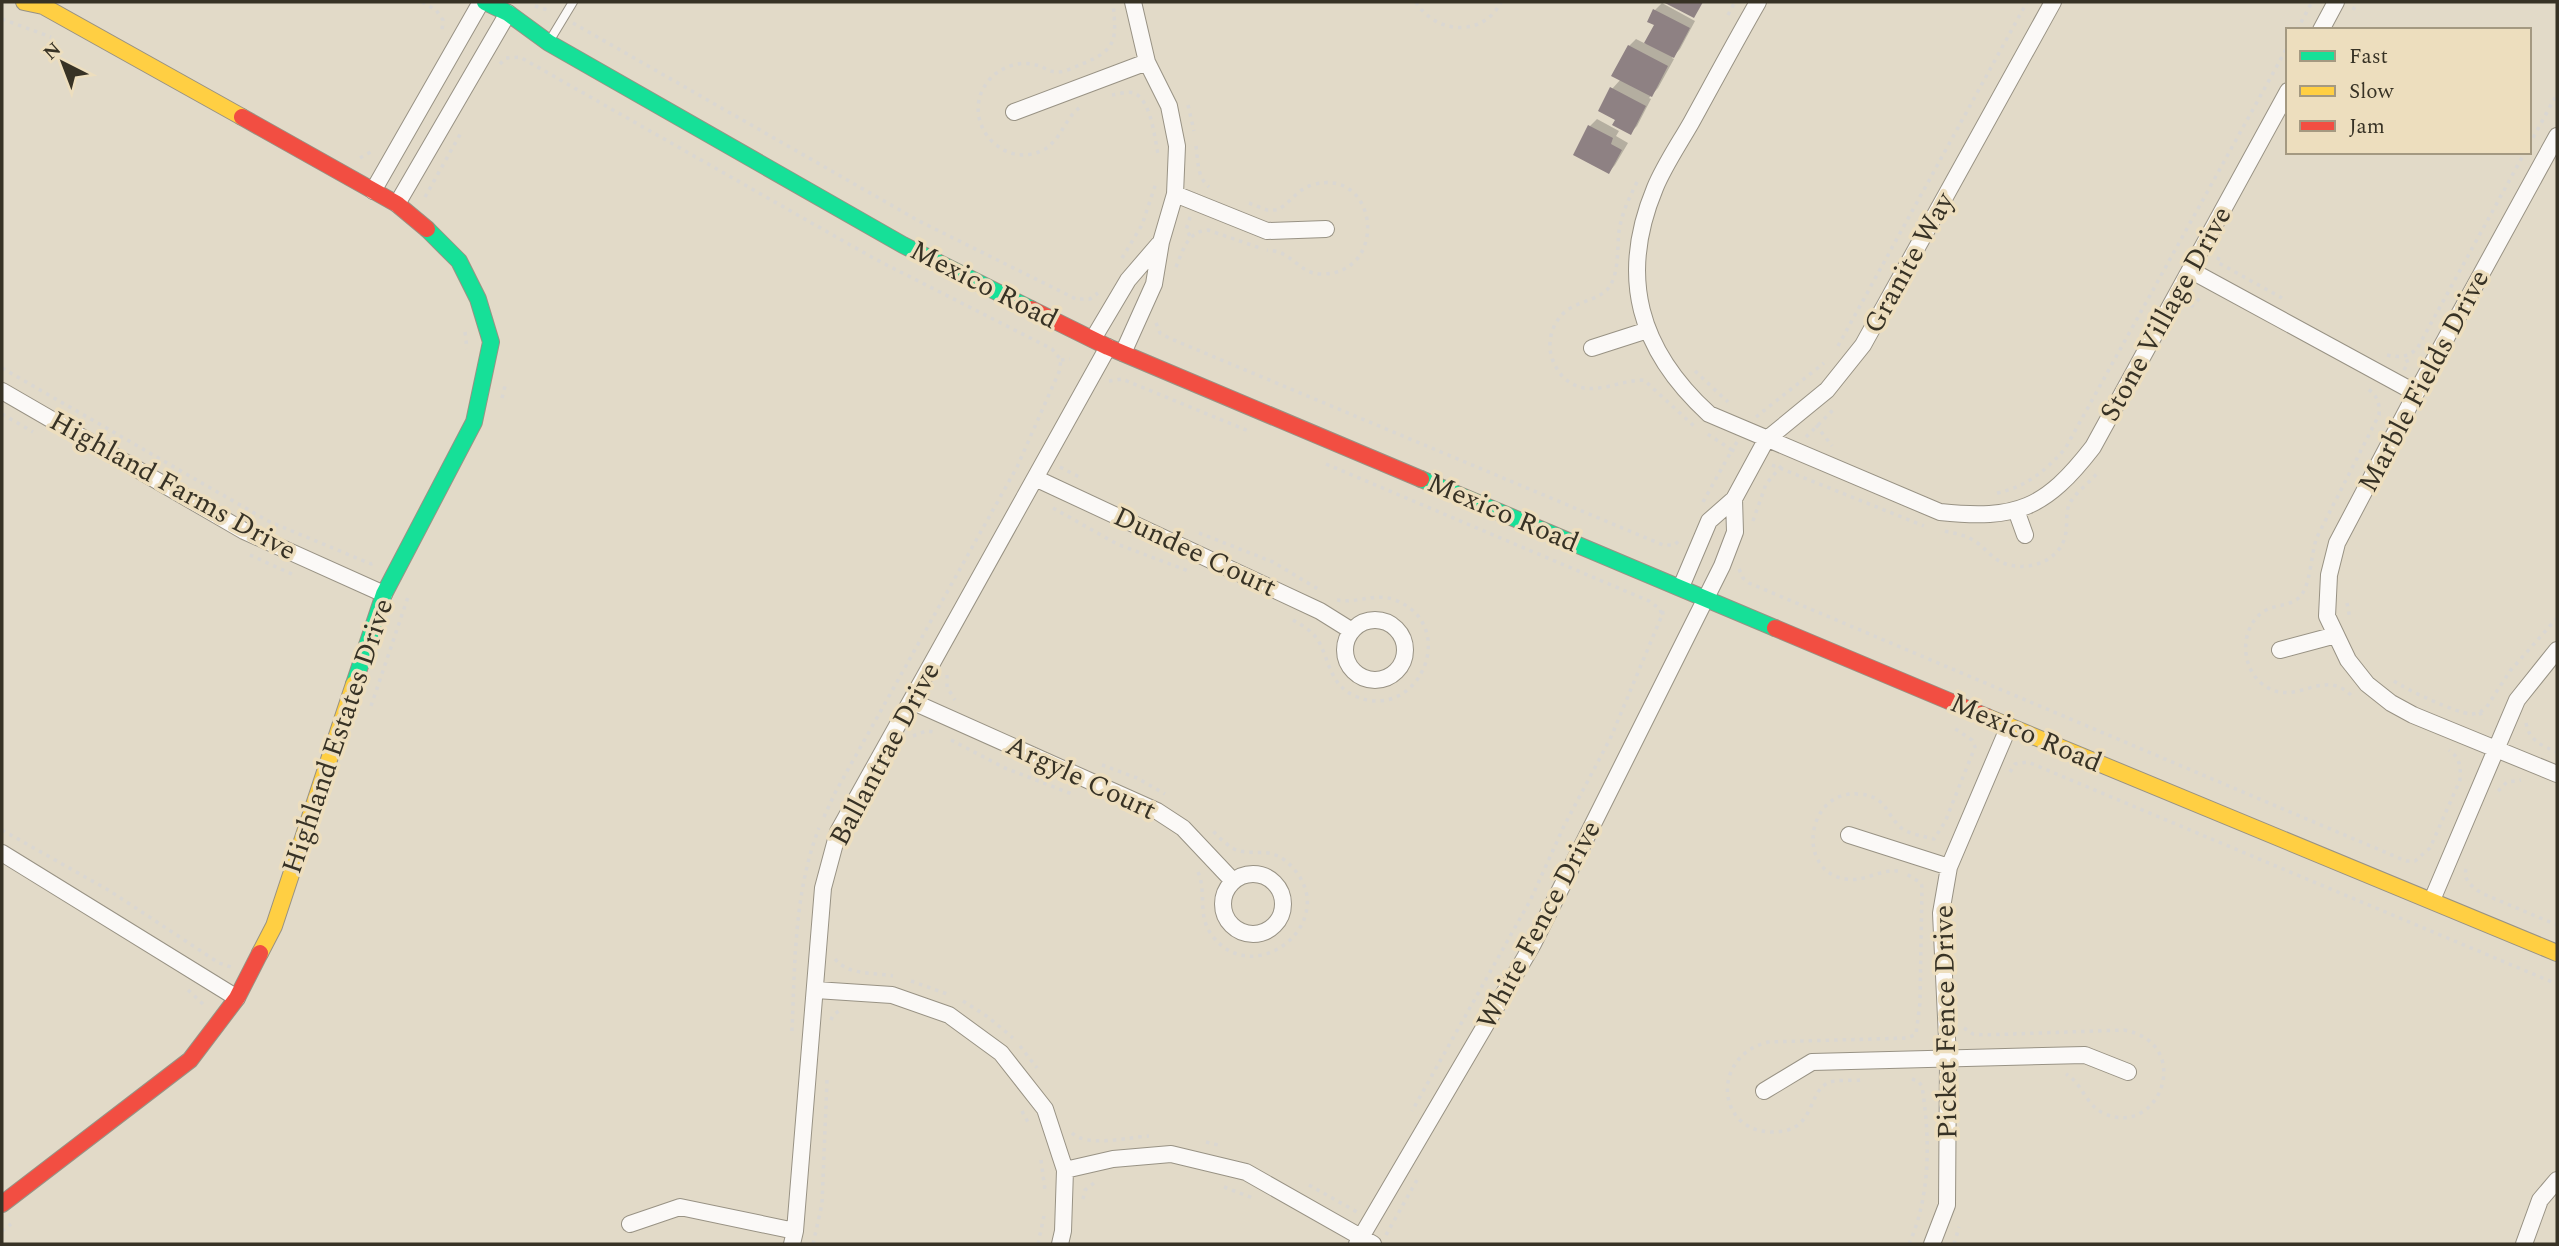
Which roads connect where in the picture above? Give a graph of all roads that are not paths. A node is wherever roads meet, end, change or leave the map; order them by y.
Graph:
1 (24, 2) edge
2 (483, 2) edge
3 (573, 2) edge
4 (1133, 2) edge
5 (1758, 2) edge
6 (2053, 2) edge
7 (2336, 2) edge
8 (508, 13) junction
9 (2322, 28) edge
10 (549, 43) junction
11 (1147, 62) junction
12 (2286, 95) edge
13 (1014, 113) dead end
14 (2557, 136) edge
15 (373, 191) junction
16 (1175, 194) junction
17 (397, 204) junction
18 (1326, 229) dead end
19 (1161, 242) junction
20 (2190, 270) junction
21 (1648, 330) junction
22 (1108, 346) junction
23 (1592, 348) dead end
24 (2, 391) edge
25 (2416, 393) junction
26 (1766, 440) junction
27 (1042, 482) junction
28 (1734, 499) junction
29 (2016, 510) junction
30 (2025, 535) dead end
31 (1681, 587) junction
32 (384, 594) junction
33 (1706, 598) junction
34 (1352, 631) dead end
35 (2336, 635) junction
36 (2280, 650) dead end
37 (2557, 650) edge
38 (911, 701) junction
39 (2009, 726) junction
40 (2496, 749) junction
41 (2557, 774) edge
42 (1849, 835) dead end
43 (2, 853) edge
44 (1949, 867) junction
45 (1233, 881) dead end
46 (2432, 900) junction
47 (2557, 953) edge
48 (816, 990) junction
49 (237, 998) junction
50 (1948, 1059) junction
51 (2129, 1072) dead end
52 (1764, 1091) dead end
53 (1065, 1170) junction
54 (2557, 1181) edge
55 (2, 1204) edge
56 (630, 1224) dead end
57 (794, 1238) edge
58 (1369, 1241) edge
59 (1060, 1244) edge
60 (1933, 1244) edge
61 (2524, 1244) edge

1 - 15 street, Highland Estates Drive
2 - 8 street, Mexico Road
2 - 15 street
3 - 10 lane
4 - 11 street
5 - 21 street, Stone Village Drive
6 - 26 street, Granite Way
7 - 9 street
8 - 10 street, Mexico Road
8 - 17 street
10 - 22 street, Mexico Road
11 - 13 street
11 - 16 street
12 - 20 street, Stone Village Drive
14 - 25 street, Marble Fields Drive
15 - 17 street, Highland Estates Drive
16 - 18 street
16 - 19 street
17 - 32 street, Highland Estates Drive
19 - 22 street
19 - 22 street
20 - 25 street
20 - 29 street, Stone Village Drive
21 - 23 street
21 - 26 street, Stone Village Drive
22 - 27 street, Ballantrae Drive
22 - 31 street, Mexico Road
24 - 32 street, Highland Farms Drive
25 - 35 street, Marble Fields Drive
26 - 28 street, Granite Way
26 - 29 street, Stone Village Drive
27 - 34 street, Dundee Court
27 - 38 street, Ballantrae Drive
28 - 31 street, Granite Way
28 - 33 street, Granite Way
29 - 30 street
31 - 33 street, Mexico Road
32 - 49 street, Highland Estates Drive
33 - 39 street, Mexico Road
33 - 58 street, White Fence Drive
35 - 36 street
35 - 40 street, Marble Fields Drive
37 - 40 street
38 - 45 street, Argyle Court
38 - 48 street, Ballantrae Drive
39 - 44 street, Picket Fence Drive
39 - 46 street, Mexico Road
40 - 41 street, Marble Fields Drive
40 - 46 street
42 - 44 street
43 - 49 street
44 - 50 street, Picket Fence Drive
46 - 47 street, Mexico Road
48 - 53 street
48 - 57 street, Ballantrae Drive
49 - 55 street, Highland Estates Drive
50 - 51 street
50 - 52 street
50 - 60 street, Picket Fence Drive
53 - 58 street
53 - 59 street
54 - 61 street
56 - 57 street

